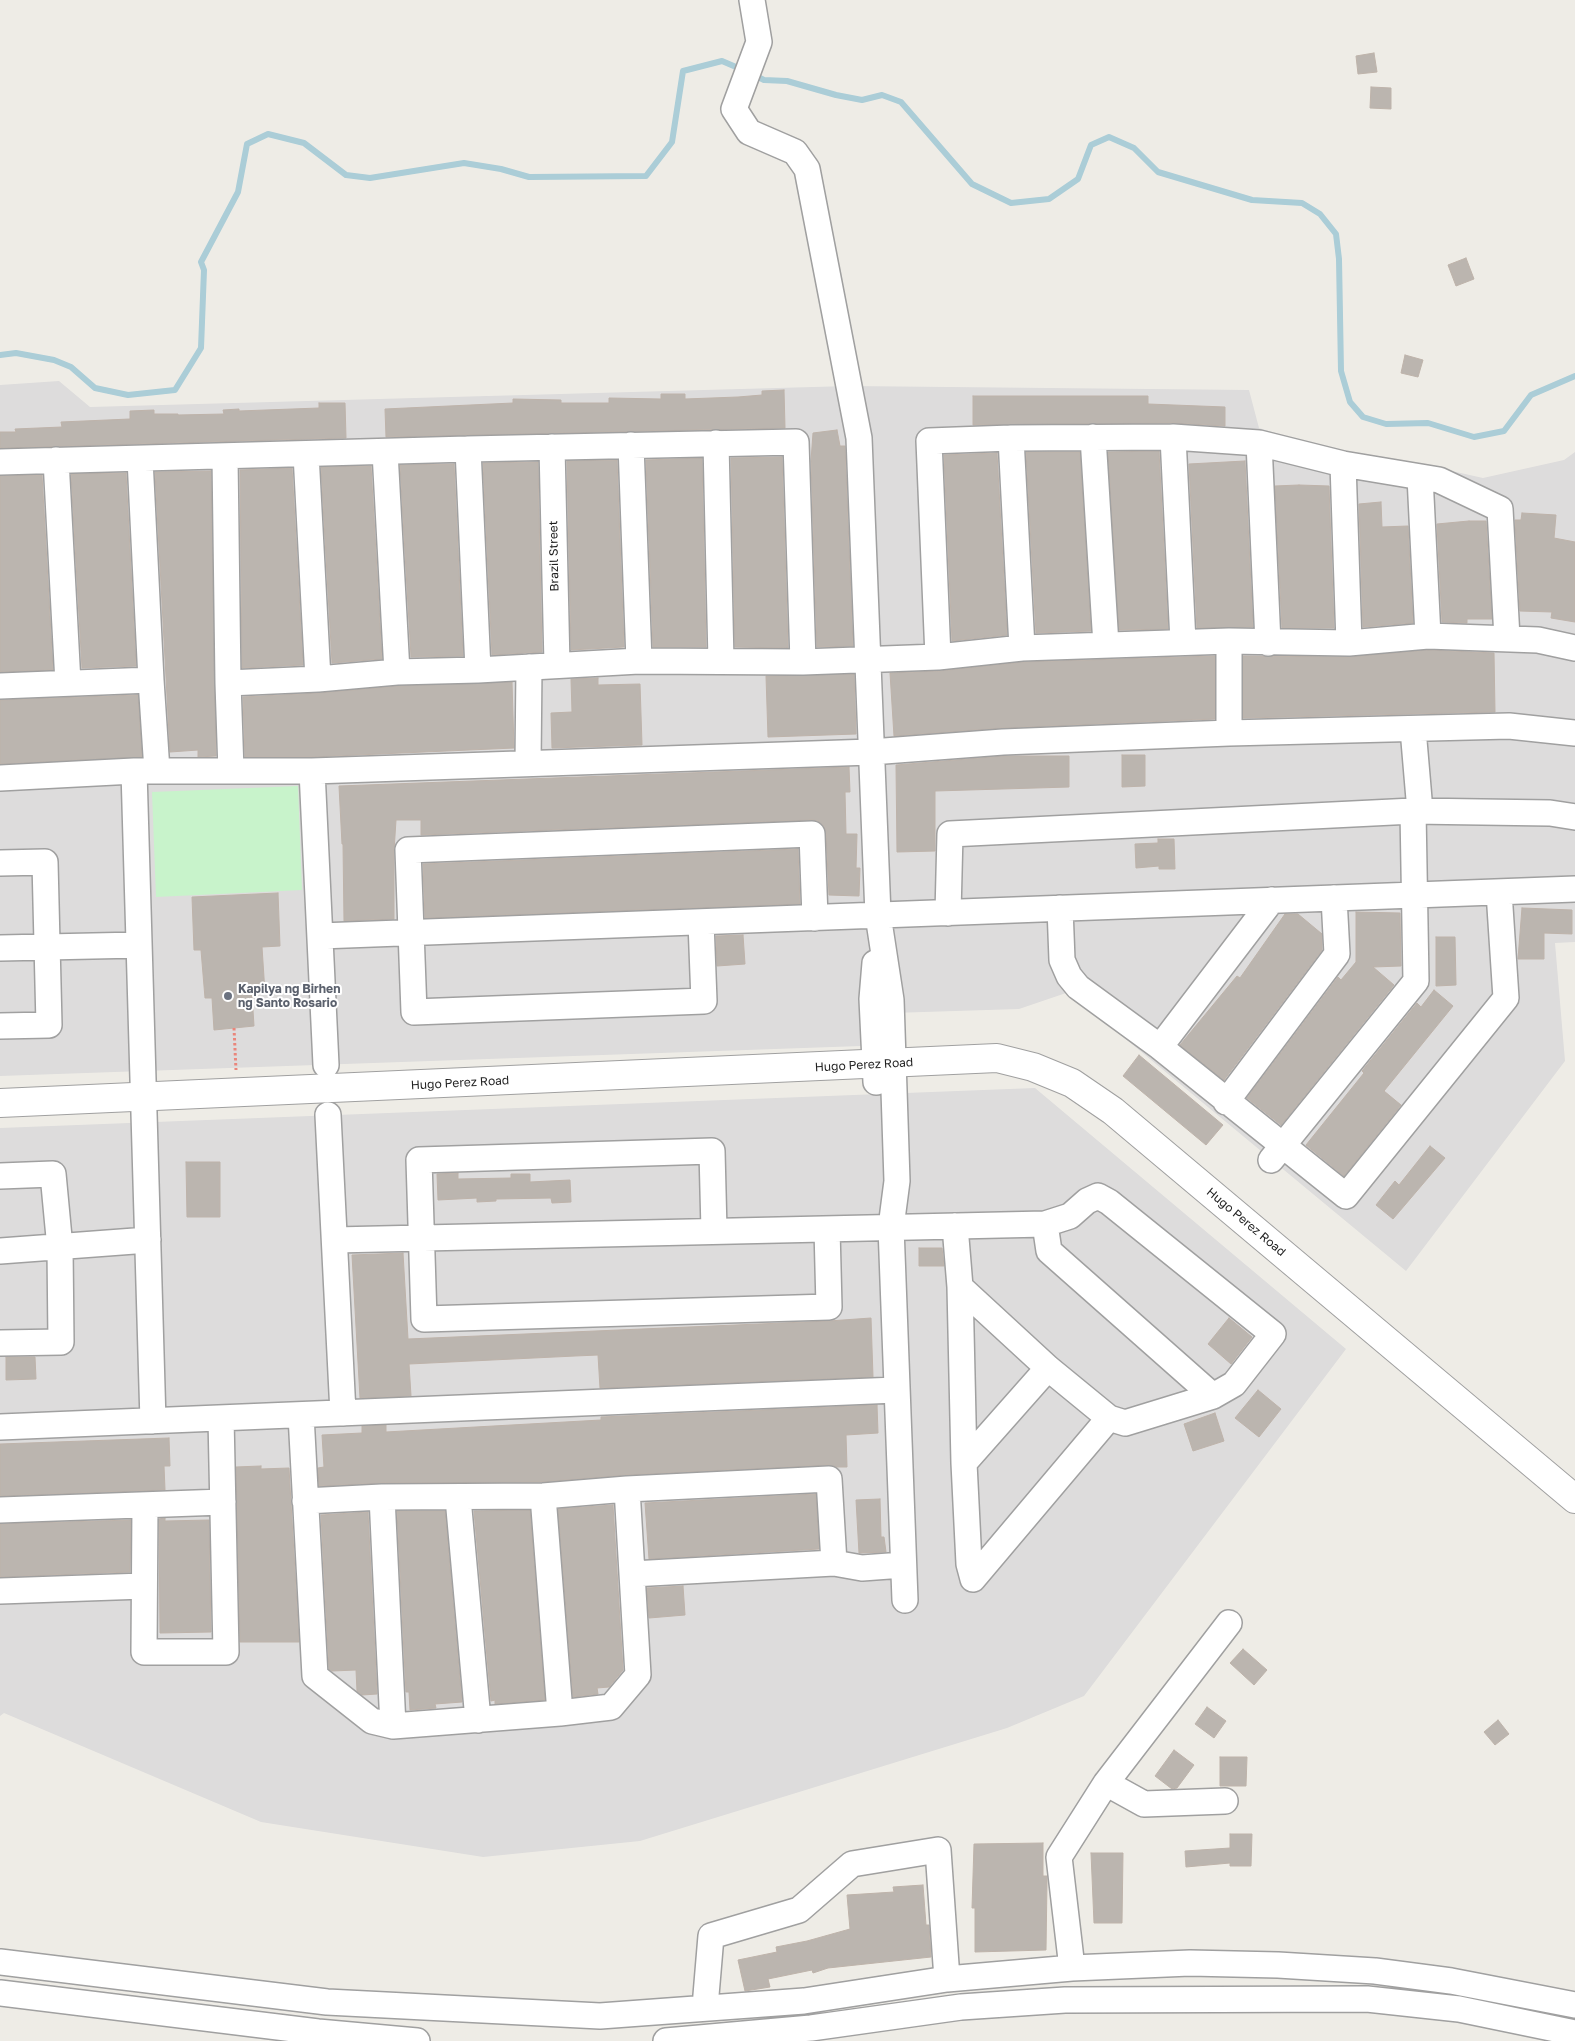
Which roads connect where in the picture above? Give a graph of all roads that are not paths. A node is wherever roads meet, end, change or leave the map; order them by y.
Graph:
1 (752, 0) edge
2 (1094, 437) junction
3 (1173, 437) junction
4 (1011, 438) junction
5 (716, 443) junction
6 (1259, 443) junction
7 (631, 445) junction
8 (468, 448) junction
9 (552, 448) junction
10 (385, 452) junction
11 (306, 454) junction
12 (225, 457) junction
13 (140, 459) junction
14 (56, 460) junction
15 (0, 462) edge
16 (1343, 464) junction
17 (1420, 477) junction
18 (1428, 636) junction
19 (1508, 638) junction
20 (1229, 641) junction
21 (1183, 642) junction
22 (1268, 643) junction
23 (1349, 644) junction
24 (1106, 645) junction
25 (1022, 648) junction
26 (1575, 648) edge
27 (938, 657) junction
28 (868, 658) junction
29 (639, 661) junction
30 (720, 661) junction
31 (803, 662) junction
32 (557, 666) junction
33 (529, 667) junction
34 (478, 670) junction
35 (397, 672) junction
36 (318, 679) junction
37 (151, 680) junction
38 (68, 683) junction
39 (228, 683) junction
40 (0, 686) edge
41 (1413, 729) junction
42 (1229, 733) junction
43 (1575, 733) edge
44 (871, 752) junction
45 (528, 763) junction
46 (145, 771) junction
47 (231, 771) junction
48 (312, 771) junction
49 (0, 778) edge
50 (1416, 811) junction
51 (1575, 817) edge
52 (0, 863) edge
53 (1575, 889) edge
54 (1499, 892) junction
55 (1414, 895) junction
56 (1334, 898) junction
57 (1272, 900) junction
58 (1060, 908) junction
59 (948, 913) junction
60 (878, 915) junction
61 (814, 918) junction
62 (701, 922) junction
63 (411, 933) junction
64 (320, 936) junction
65 (139, 945) junction
66 (47, 947) junction
67 (0, 948) edge
68 (0, 1026) edge
69 (1160, 1047) junction
70 (884, 1064) junction
71 (326, 1065) dead end
72 (144, 1097) junction
73 (1226, 1102) junction
74 (0, 1104) edge
75 (328, 1115) dead end
76 (1277, 1153) junction
77 (0, 1176) edge
78 (1046, 1224) junction
79 (955, 1226) junction
80 (891, 1228) junction
81 (827, 1229) junction
82 (714, 1231) junction
83 (421, 1238) junction
84 (148, 1240) junction
85 (334, 1240) junction
86 (60, 1248) junction
87 (0, 1251) edge
88 (960, 1287) junction
89 (0, 1343) edge
90 (1048, 1368) junction
91 (896, 1390) junction
92 (1213, 1396) junction
93 (342, 1413) junction
94 (301, 1414) junction
95 (221, 1418) junction
96 (1109, 1418) junction
97 (153, 1421) junction
98 (0, 1427) edge
99 (964, 1463) junction
100 (626, 1489) junction
101 (543, 1496) junction
102 (382, 1497) junction
103 (458, 1498) junction
104 (1575, 1499) edge
105 (305, 1501) junction
106 (223, 1502) junction
107 (144, 1505) junction
108 (0, 1510) edge
109 (834, 1563) junction
110 (903, 1565) junction
111 (632, 1574) junction
112 (144, 1586) junction
113 (0, 1591) edge
114 (905, 1600) dead end
115 (1228, 1623) dead end
116 (560, 1714) junction
117 (478, 1720) junction
118 (392, 1726) junction
119 (1106, 1783) junction
120 (1225, 1801) dead end
121 (0, 1962) edge
122 (1072, 1968) junction
123 (947, 1979) junction
124 (0, 1993) edge
125 (1575, 2005) edge
126 (704, 2007) junction
127 (1575, 2033) edge
128 (417, 2041) edge
129 (666, 2041) edge

1 - 28 street
2 - 3 street
2 - 4 street
2 - 24 street
3 - 6 street
3 - 21 street
4 - 25 street
4 - 27 street
5 - 7 street
5 - 30 street
5 - 31 street
6 - 16 street
6 - 22 street
7 - 9 street
7 - 29 street
8 - 9 street
8 - 10 street
8 - 34 street
9 - 32 street, Brazil Street
10 - 11 street
10 - 35 street
11 - 12 street
11 - 36 street
12 - 13 street
12 - 39 street
13 - 14 street
13 - 37 street
14 - 15 street
14 - 38 street
16 - 17 street
16 - 23 street
17 - 18 street
17 - 19 street
18 - 19 street
18 - 23 street
19 - 26 street
20 - 21 street
20 - 22 street
20 - 42 street
21 - 24 street
22 - 23 street
24 - 25 street
25 - 27 street
27 - 28 street
28 - 31 street
28 - 44 street
29 - 30 street
29 - 32 street
30 - 31 street
32 - 33 street
33 - 34 street
33 - 45 street
34 - 35 street
35 - 36 street
36 - 39 street
37 - 38 street
37 - 46 street
38 - 40 street
39 - 47 street
41 - 42 street
41 - 43 street
41 - 50 street
42 - 44 street
44 - 45 street
44 - 60 street
45 - 48 street
46 - 47 street
46 - 49 street
46 - 65 street
47 - 48 street
48 - 64 street
50 - 51 street
50 - 55 street
50 - 59 street
52 - 66 street
53 - 54 street
54 - 55 street
54 - 76 street
55 - 56 street
55 - 76 street
56 - 57 street
56 - 73 street
57 - 58 street
57 - 69 street
58 - 59 street
58 - 69 street
59 - 60 street
60 - 61 street
60 - 70 street
61 - 62 street
61 - 63 street
62 - 63 street
62 - 63 street
63 - 64 street
64 - 71 street
65 - 66 street
65 - 72 street
66 - 67 street
66 - 68 street
69 - 73 street
70 - 72 street, Hugo Perez Road
70 - 80 street
70 - 104 street, Hugo Perez Road
72 - 74 street, Hugo Perez Road
72 - 84 street
73 - 76 street
75 - 85 street
77 - 86 street
78 - 79 street
78 - 92 street
78 - 92 street
79 - 80 street
79 - 88 street
80 - 81 street
80 - 91 street
81 - 82 street
81 - 83 street
82 - 83 street
82 - 83 street
83 - 85 street
84 - 86 street
84 - 97 street
85 - 93 street
86 - 87 street
86 - 89 street
88 - 90 street
88 - 99 street
90 - 96 street
90 - 99 street
91 - 93 street
91 - 110 street
92 - 96 street
93 - 94 street
94 - 95 street
94 - 105 street
95 - 97 street
95 - 106 street
96 - 99 street
97 - 98 street
100 - 101 street
100 - 109 street
100 - 111 street
101 - 103 street
101 - 116 street
102 - 103 street
102 - 105 street
102 - 118 street
103 - 117 street
105 - 118 street
106 - 107 street
106 - 112 street
107 - 108 street
107 - 112 street
109 - 110 street
109 - 111 street
110 - 114 street
111 - 116 street
112 - 113 street
115 - 119 street
116 - 117 street
117 - 118 street
119 - 120 street
119 - 122 street
121 - 126 street
122 - 123 street
122 - 125 street
123 - 126 street
123 - 126 street
124 - 128 street
127 - 129 street

